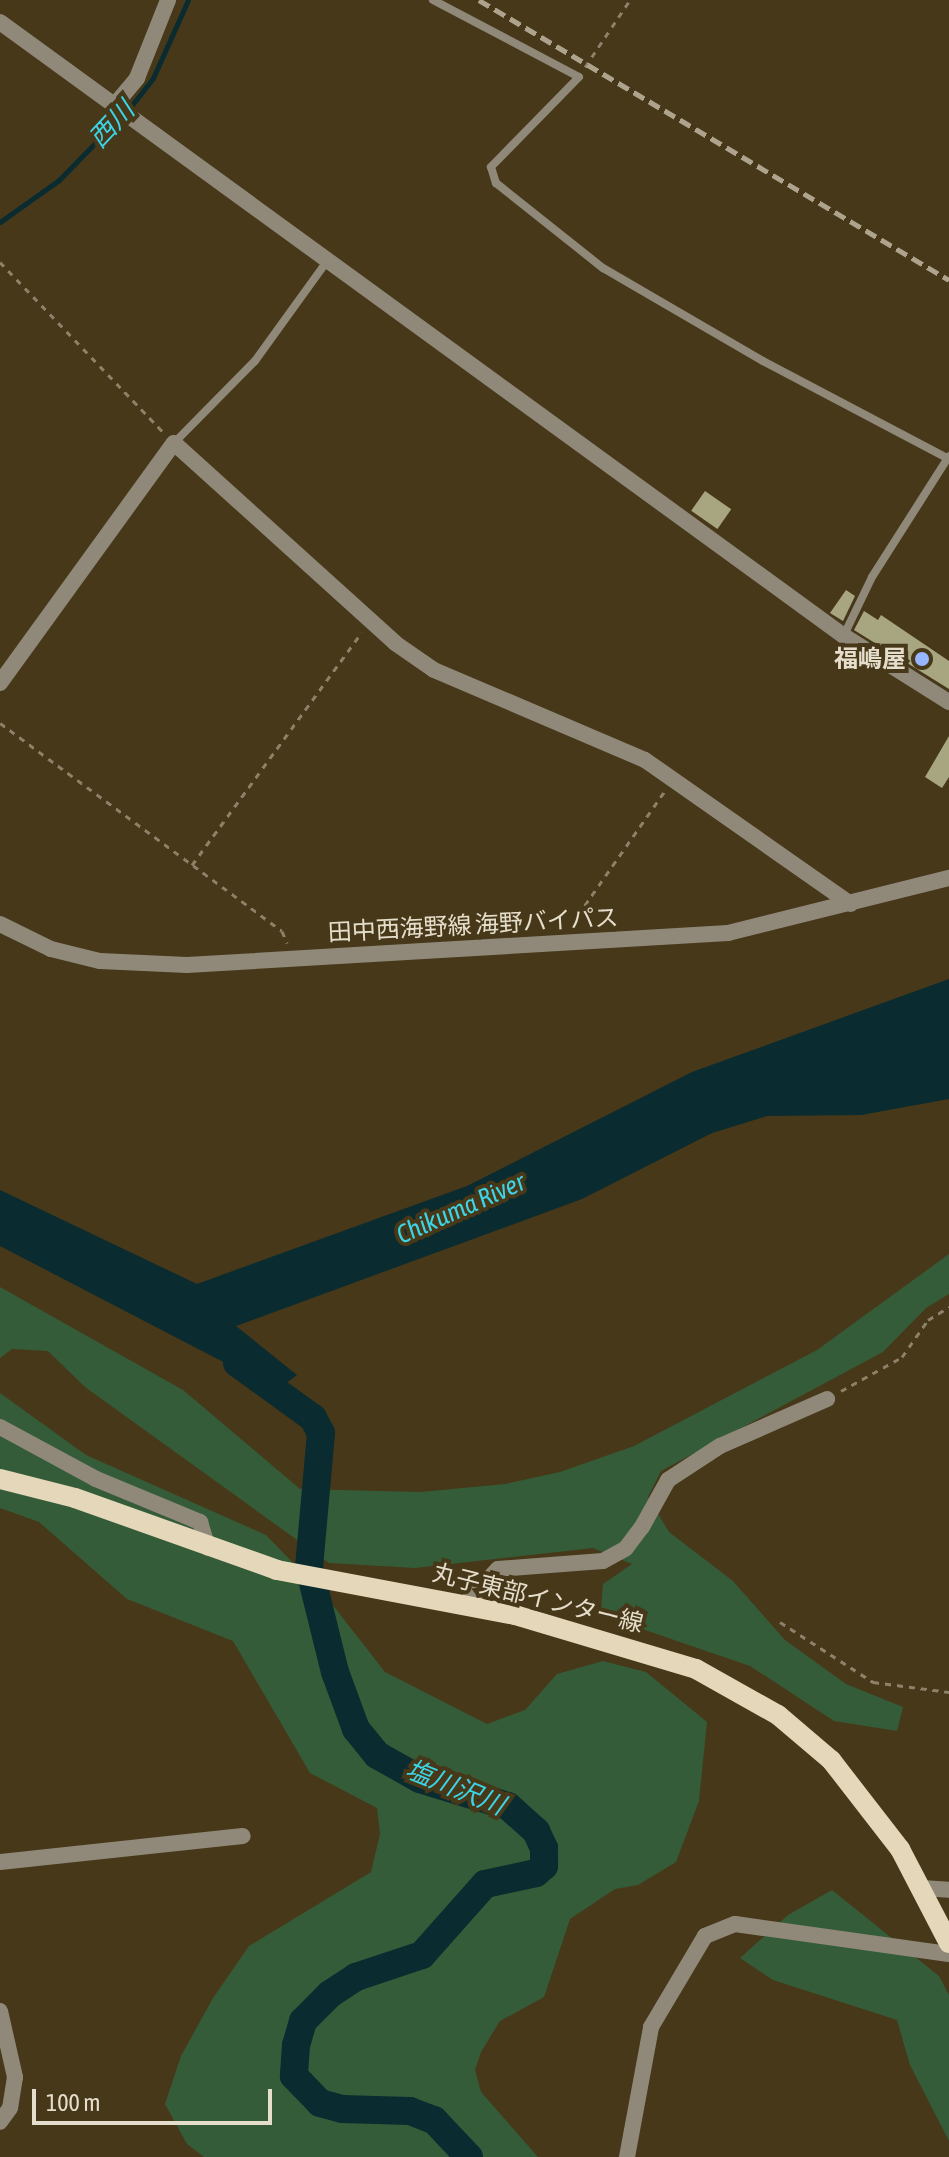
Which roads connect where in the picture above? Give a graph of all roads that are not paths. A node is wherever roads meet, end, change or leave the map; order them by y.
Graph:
1 (168, 0) edge
2 (433, 0) edge
3 (0, 22) edge
4 (113, 107) junction
5 (328, 260) junction
6 (174, 443) junction
7 (948, 457) edge
8 (844, 636) junction
9 (0, 683) edge
10 (949, 702) edge
11 (949, 878) edge
12 (851, 904) junction
13 (0, 924) edge
14 (827, 1399) road end
15 (0, 1427) edge
16 (0, 1479) edge
17 (208, 1548) junction
18 (465, 1604) junction
19 (243, 1836) dead end
20 (0, 1862) edge
21 (922, 1888) junction
22 (949, 1890) edge
23 (949, 1943) edge
24 (949, 1954) edge
25 (0, 2011) edge
26 (3, 2110) edge
27 (627, 2157) edge

1 - 4 street
2 - 7 lane
3 - 4 street
4 - 5 street
5 - 6 lane
5 - 8 street
6 - 9 street
6 - 12 street
7 - 8 lane
8 - 10 street
11 - 12 street, 田中西海野線 海野バイパス
12 - 13 street, 田中西海野線 海野バイパス
14 - 18 street
15 - 17 street
16 - 17 main road, 丸子東部インター線
17 - 18 main road, 丸子東部インター線
18 - 21 main road, 丸子東部インター線
19 - 20 street
21 - 22 street
21 - 23 main road, 丸子東部インター線
24 - 27 street
25 - 26 street

